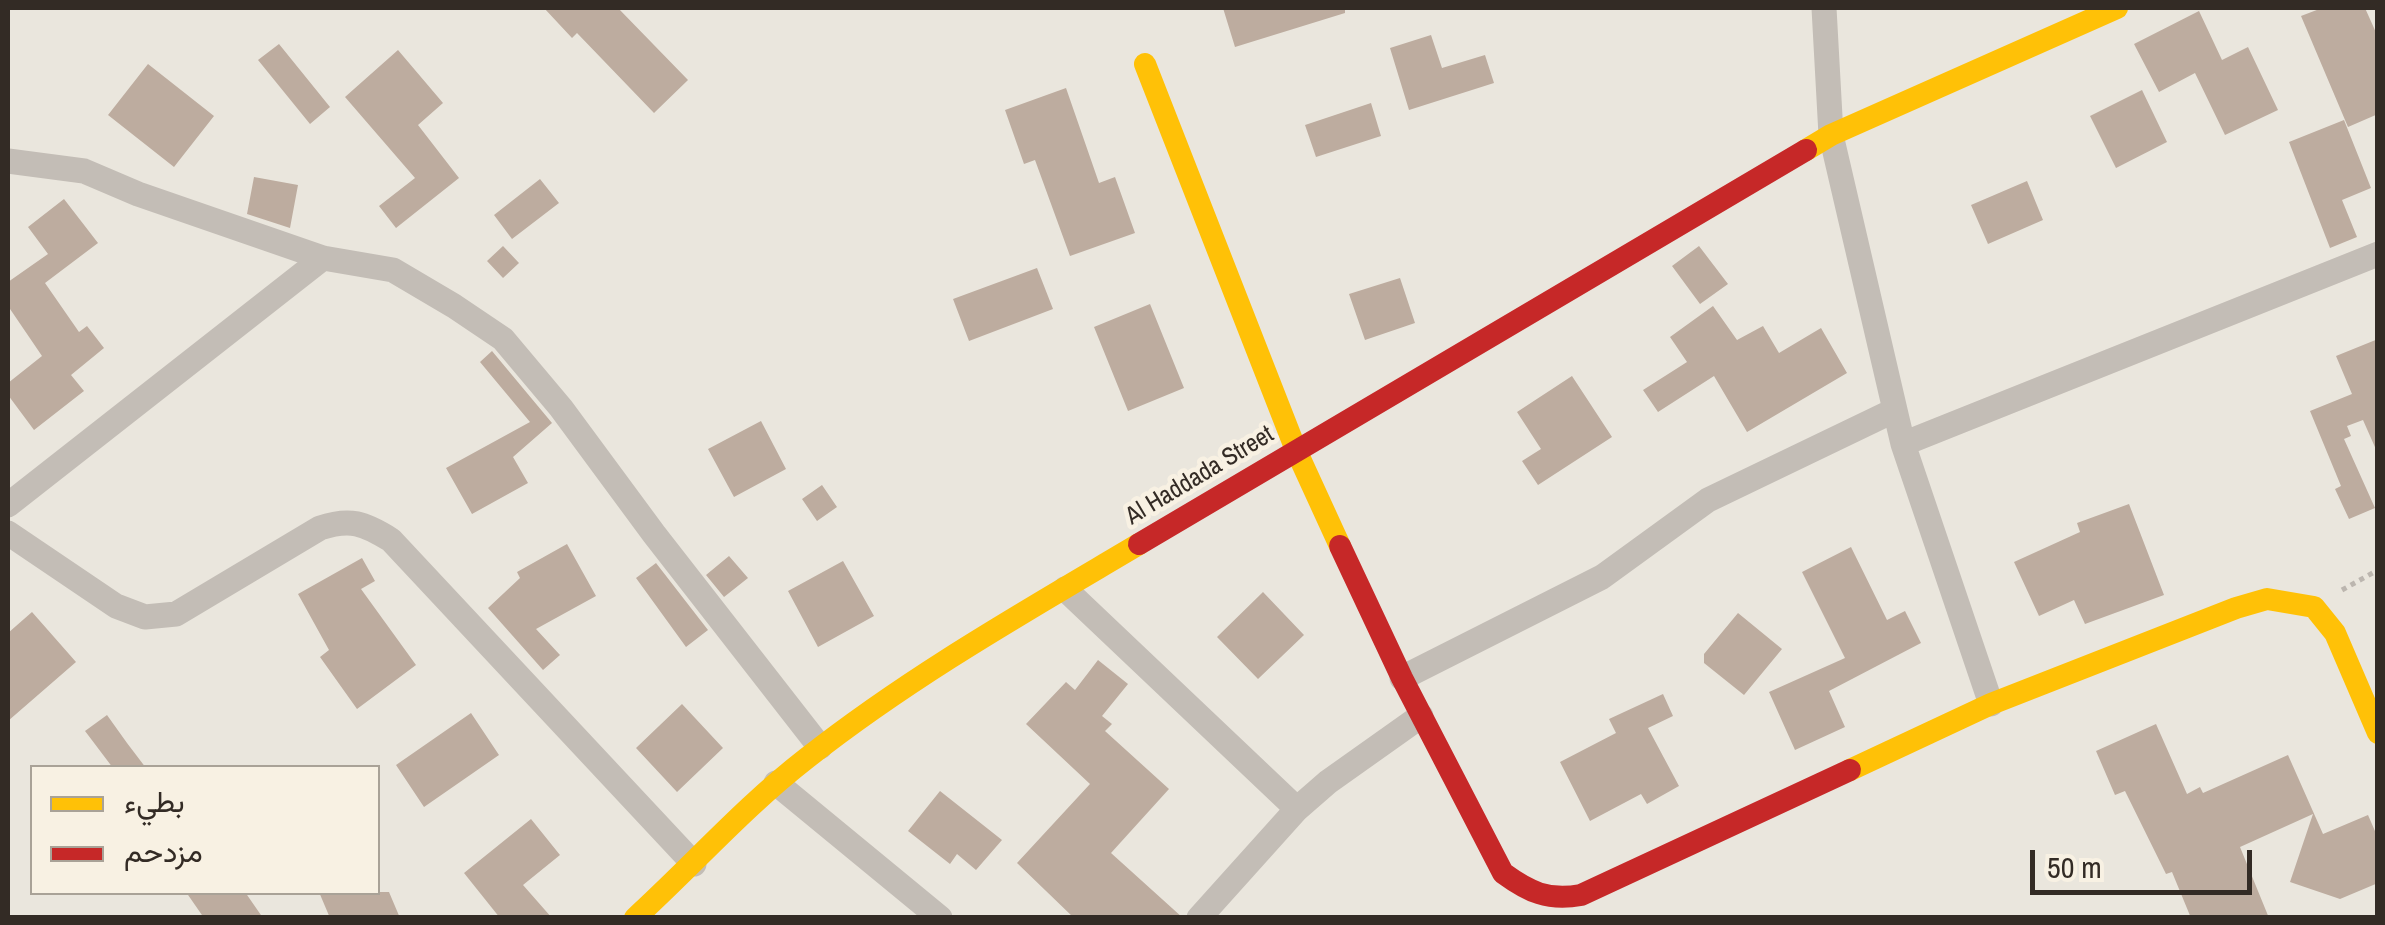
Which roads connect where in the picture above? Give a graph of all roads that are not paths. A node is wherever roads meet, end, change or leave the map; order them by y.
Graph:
1 (1824, 8) edge
2 (2117, 8) edge
3 (1145, 64) dead end
4 (1832, 135) junction
5 (8, 160) edge
6 (2378, 254) edge
7 (323, 258) junction
8 (1895, 410) junction
9 (1903, 444) junction
10 (1296, 450) junction
11 (8, 506) edge
12 (8, 534) edge
13 (1064, 589) junction
14 (1402, 678) junction
15 (1991, 704) junction
16 (1420, 716) junction
17 (2378, 734) edge
18 (820, 747) junction
19 (776, 783) junction
20 (1297, 809) junction
21 (694, 864) junction
22 (635, 918) edge
23 (940, 918) edge
24 (1199, 918) edge

1 - 4 street
2 - 4 street, Al Haddada Street
3 - 10 street
4 - 8 street
4 - 10 street, Al Haddada Street
5 - 7 street
6 - 9 street
7 - 11 street
7 - 18 street
8 - 9 street
8 - 14 street
9 - 15 street
10 - 13 street, Al Haddada Street
10 - 14 street
12 - 21 street
13 - 18 street, Al Haddada Street
13 - 20 street
14 - 16 street
15 - 16 street
15 - 17 street
16 - 20 street
18 - 19 street, Al Haddada Street
19 - 21 street, Al Haddada Street
19 - 23 street
20 - 24 street
21 - 22 street, Al Haddada Street

